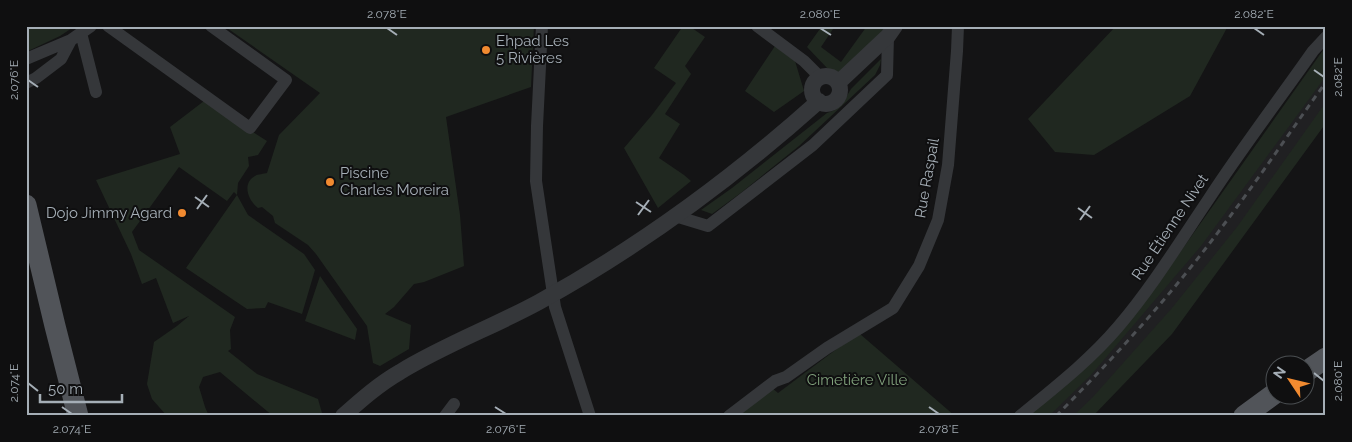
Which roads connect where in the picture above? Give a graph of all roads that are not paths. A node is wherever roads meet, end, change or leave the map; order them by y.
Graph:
1 (108, 26) edge
2 (212, 26) edge
3 (542, 26) edge
4 (756, 26) edge
5 (958, 26) edge
6 (891, 31) edge
7 (81, 33) edge
8 (1326, 38) edge
9 (26, 59) edge
10 (820, 77) junction
11 (26, 83) edge
12 (838, 83) junction
13 (96, 92) dead end
14 (818, 101) junction
15 (26, 205) edge
16 (676, 216) junction
17 (553, 294) junction
18 (1326, 358) edge
19 (1314, 366) edge
20 (1264, 401) edge
21 (454, 404) dead end
22 (78, 416) edge
23 (342, 416) edge
24 (445, 416) edge
25 (590, 416) edge
26 (730, 416) edge
27 (1020, 416) edge
28 (1244, 416) edge

1 - 2 street
3 - 17 street
4 - 10 street
5 - 26 street, Rue Raspail
6 - 12 street
6 - 16 street
7 - 9 street
7 - 11 street
7 - 13 street
8 - 27 street, Rue Étienne Nivet
10 - 12 street
10 - 14 street
12 - 14 street
14 - 16 street
15 - 22 main road
16 - 17 street
17 - 23 street
17 - 25 street
18 - 19 main road
20 - 28 main road
21 - 24 street

